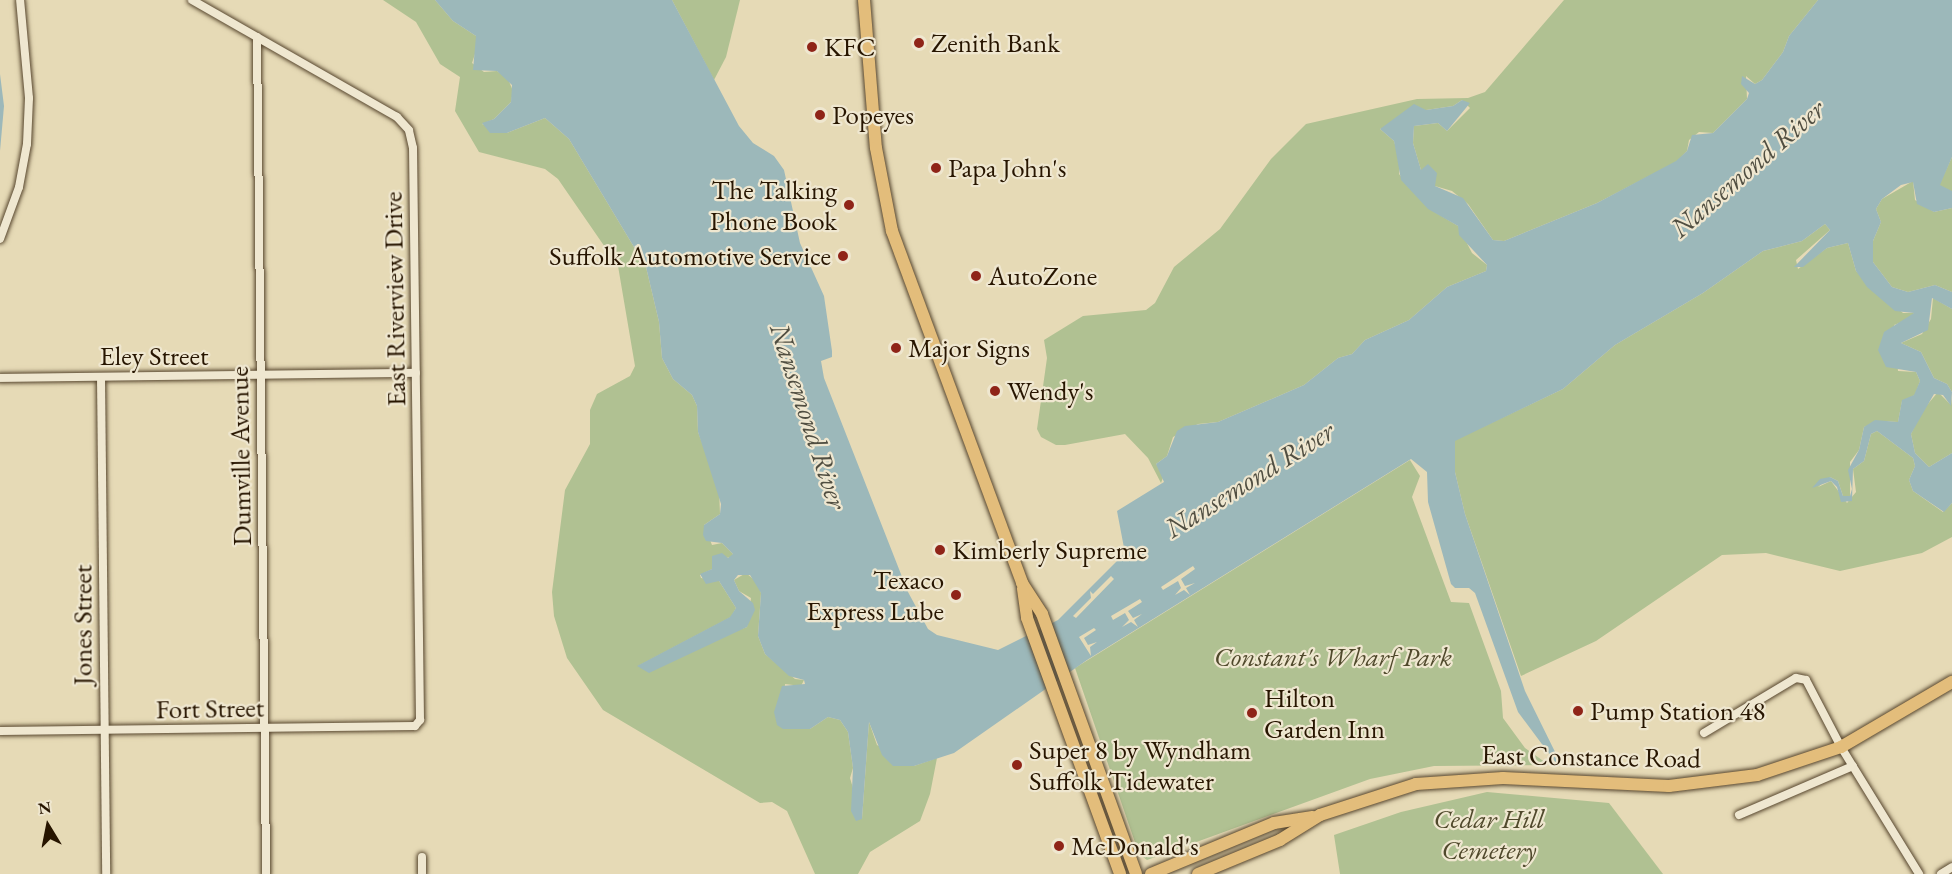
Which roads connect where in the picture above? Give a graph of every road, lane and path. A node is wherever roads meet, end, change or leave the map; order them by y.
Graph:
1 (21, 0) edge
2 (192, 0) edge
3 (864, 0) edge
4 (257, 37) junction
5 (0, 239) edge
6 (416, 373) junction
7 (101, 376) junction
8 (260, 377) junction
9 (0, 378) edge
10 (1022, 582) junction
11 (1952, 682) edge
12 (420, 722) joint
13 (264, 728) junction
14 (104, 730) junction
15 (0, 731) edge
16 (1704, 733) dead end
17 (1841, 747) junction
18 (1853, 766) junction
19 (1320, 815) junction
20 (1739, 815) dead end
21 (422, 857) dead end
22 (1952, 867) edge
23 (106, 874) edge
24 (266, 874) edge
25 (422, 874) edge
26 (1120, 874) edge
27 (1136, 874) edge
28 (1151, 874) edge
29 (1198, 874) edge
30 (1919, 874) edge
31 (1941, 874) edge

1 - 5 street
2 - 4 street, East Riverview Drive
3 - 10 main road
4 - 6 street, East Riverview Drive
4 - 8 street, Dumville Avenue
6 - 8 street, Eley Street
6 - 12 street, East Riverview Drive
7 - 8 street, Eley Street
7 - 9 street, Eley Street
7 - 14 street, Jones Street
8 - 13 street, Dumville Avenue
10 - 26 main road
10 - 27 main road
11 - 17 main road, East Constance Road
12 - 13 street, Fort Street
13 - 14 street, Fort Street
13 - 24 street, Dumville Avenue
14 - 15 street, Fort Street
14 - 23 street, Jones Street
16 - 17 street
17 - 18 street
17 - 19 main road, East Constance Road
18 - 20 street
18 - 30 street
19 - 28 main road, East Constance Road
19 - 29 main road, East Constance Road
21 - 25 street
22 - 31 street

